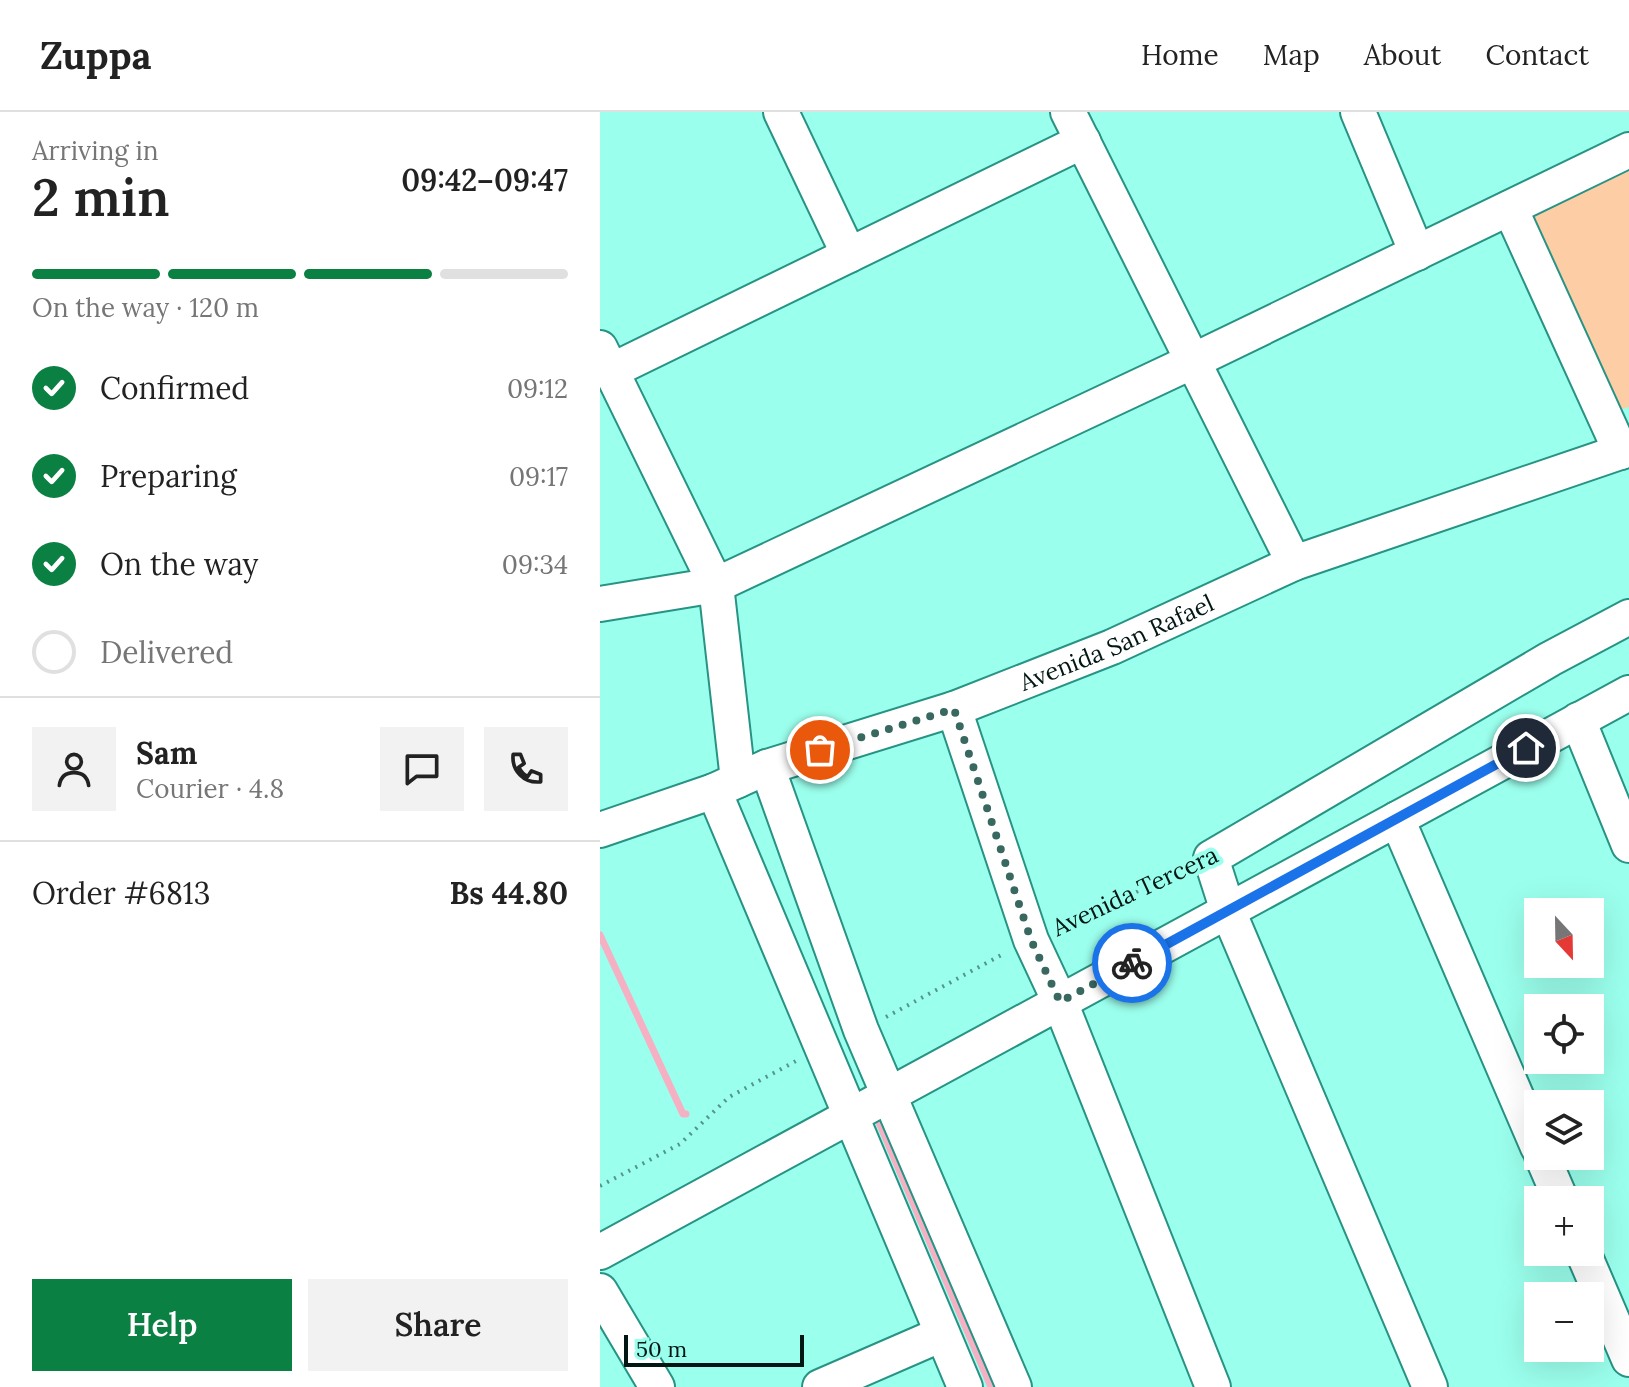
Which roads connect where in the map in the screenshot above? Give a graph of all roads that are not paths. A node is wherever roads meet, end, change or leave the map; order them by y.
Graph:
1 (781, 112) edge
2 (1358, 112) edge
3 (1076, 127) edge
4 (1629, 150) edge
5 (1510, 208) junction
6 (1417, 253) junction
7 (849, 255) junction
8 (606, 359) edge
9 (1193, 361) junction
10 (1625, 450) edge
11 (1294, 563) junction
12 (716, 585) junction
13 (600, 604) edge
14 (1629, 617) edge
15 (1629, 693) edge
16 (954, 709) junction
17 (1578, 720) junction
18 (739, 779) junction
19 (1397, 819) junction
20 (600, 830) edge
21 (1629, 845) edge
22 (1228, 911) junction
23 (1060, 1002) junction
24 (888, 1096) junction
25 (1524, 1114) edge
26 (850, 1116) junction
27 (600, 1252) edge
28 (1589, 1266) edge
29 (600, 1291) edge
30 (942, 1334) junction
31 (1629, 1359) edge
32 (657, 1387) edge
33 (820, 1387) edge
34 (965, 1387) edge
35 (1014, 1387) edge
36 (1213, 1387) edge
37 (1430, 1387) edge

1 - 7 street
2 - 6 street
3 - 7 street
3 - 9 street
4 - 5 street
5 - 6 street
5 - 10 street
6 - 9 street
7 - 8 street
8 - 12 street
9 - 11 street
9 - 12 street
10 - 11 street, Avenida San Rafael
11 - 16 street, Avenida San Rafael
12 - 13 street
12 - 18 street
14 - 22 street, Avenida Tercera
15 - 17 street
16 - 18 street, Avenida San Rafael
16 - 23 street
17 - 19 street
17 - 21 street
18 - 20 street, Avenida San Rafael
18 - 24 street
18 - 26 street
19 - 22 street
19 - 25 street
22 - 23 street
22 - 37 street
23 - 24 street
23 - 36 street
24 - 26 street
24 - 35 street
26 - 27 street
26 - 30 street
28 - 31 street
29 - 32 street
30 - 33 street
30 - 34 street

